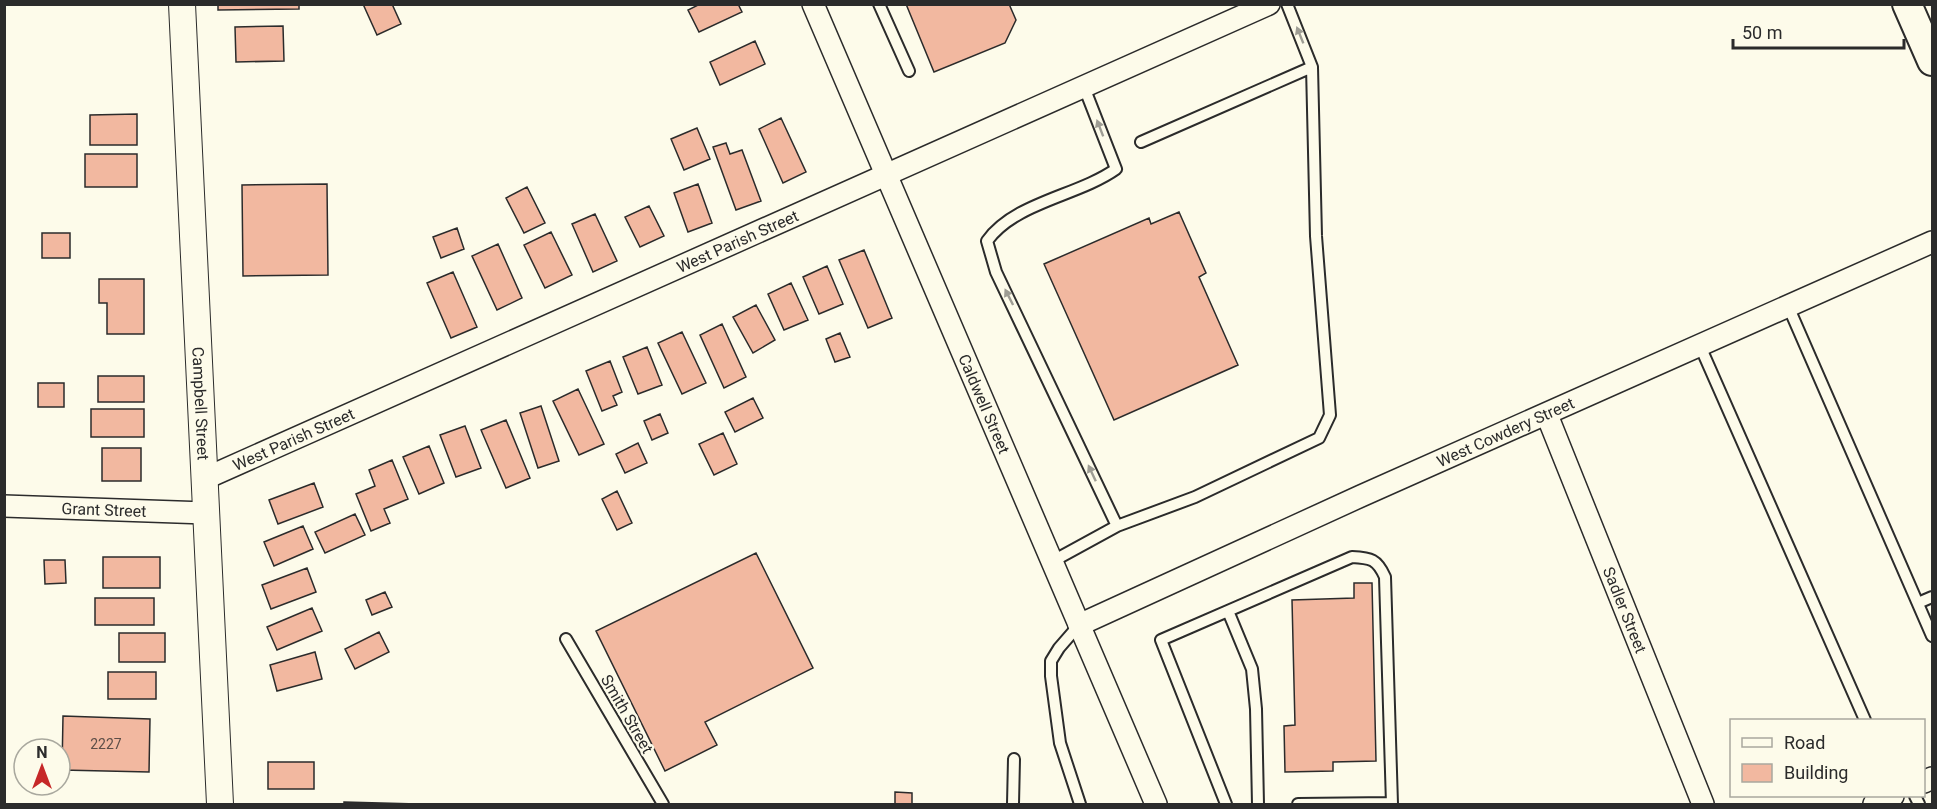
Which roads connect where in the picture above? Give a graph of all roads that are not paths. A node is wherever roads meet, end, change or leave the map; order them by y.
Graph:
1 (182, 4) edge
2 (813, 4) edge
3 (879, 4) edge
4 (1269, 4) edge
5 (1287, 4) edge
6 (1907, 4) edge
7 (1932, 60) edge
8 (1312, 67) junction
9 (909, 72) dead end
10 (1084, 87) junction
11 (1141, 142) dead end
12 (886, 175) junction
13 (1932, 242) edge
14 (1788, 306) junction
15 (1700, 346) junction
16 (1547, 415) junction
17 (204, 479) junction
18 (4, 506) edge
19 (206, 513) junction
20 (1117, 526) junction
21 (1053, 561) junction
22 (1932, 597) edge
23 (1918, 603) junction
24 (1228, 611) junction
25 (1080, 625) junction
26 (1932, 636) edge
27 (566, 639) dead end
28 (1865, 719) edge
29 (1014, 759) dead end
30 (1889, 797) edge
31 (220, 804) edge
32 (663, 804) edge
33 (1013, 804) edge
34 (1080, 804) edge
35 (1156, 804) edge
36 (1226, 804) edge
37 (1258, 804) edge
38 (1298, 804) edge
39 (1392, 804) edge
40 (1703, 804) edge
41 (1874, 804) edge

1 - 17 street, Campbell Street
2 - 12 street, Caldwell Street
3 - 9 lane
4 - 10 street, West Parish Street
8 -> 5 lane
6 - 7 main road
8 - 11 lane
8 - 20 lane
10 - 12 street, West Parish Street
20 -> 10 lane
12 - 17 street, West Parish Street
12 - 21 street, Caldwell Street
13 - 14 street, West Cowdery Street
14 - 15 street, West Cowdery Street
14 - 23 lane
15 - 16 street, West Cowdery Street
15 - 28 lane
16 - 25 street, West Cowdery Street
16 - 40 street, Sadler Street
17 - 19 street, Campbell Street
18 - 19 street, Grant Street
19 - 31 street, Campbell Street
20 - 21 lane
21 - 25 street, Caldwell Street
22 - 23 lane
23 - 26 lane
24 - 36 lane
24 - 37 lane
24 - 39 lane
25 - 34 lane
25 - 35 street, Caldwell Street
27 - 32 lane, Smith Street
29 - 33 lane
30 - 41 street
38 - 39 lane

